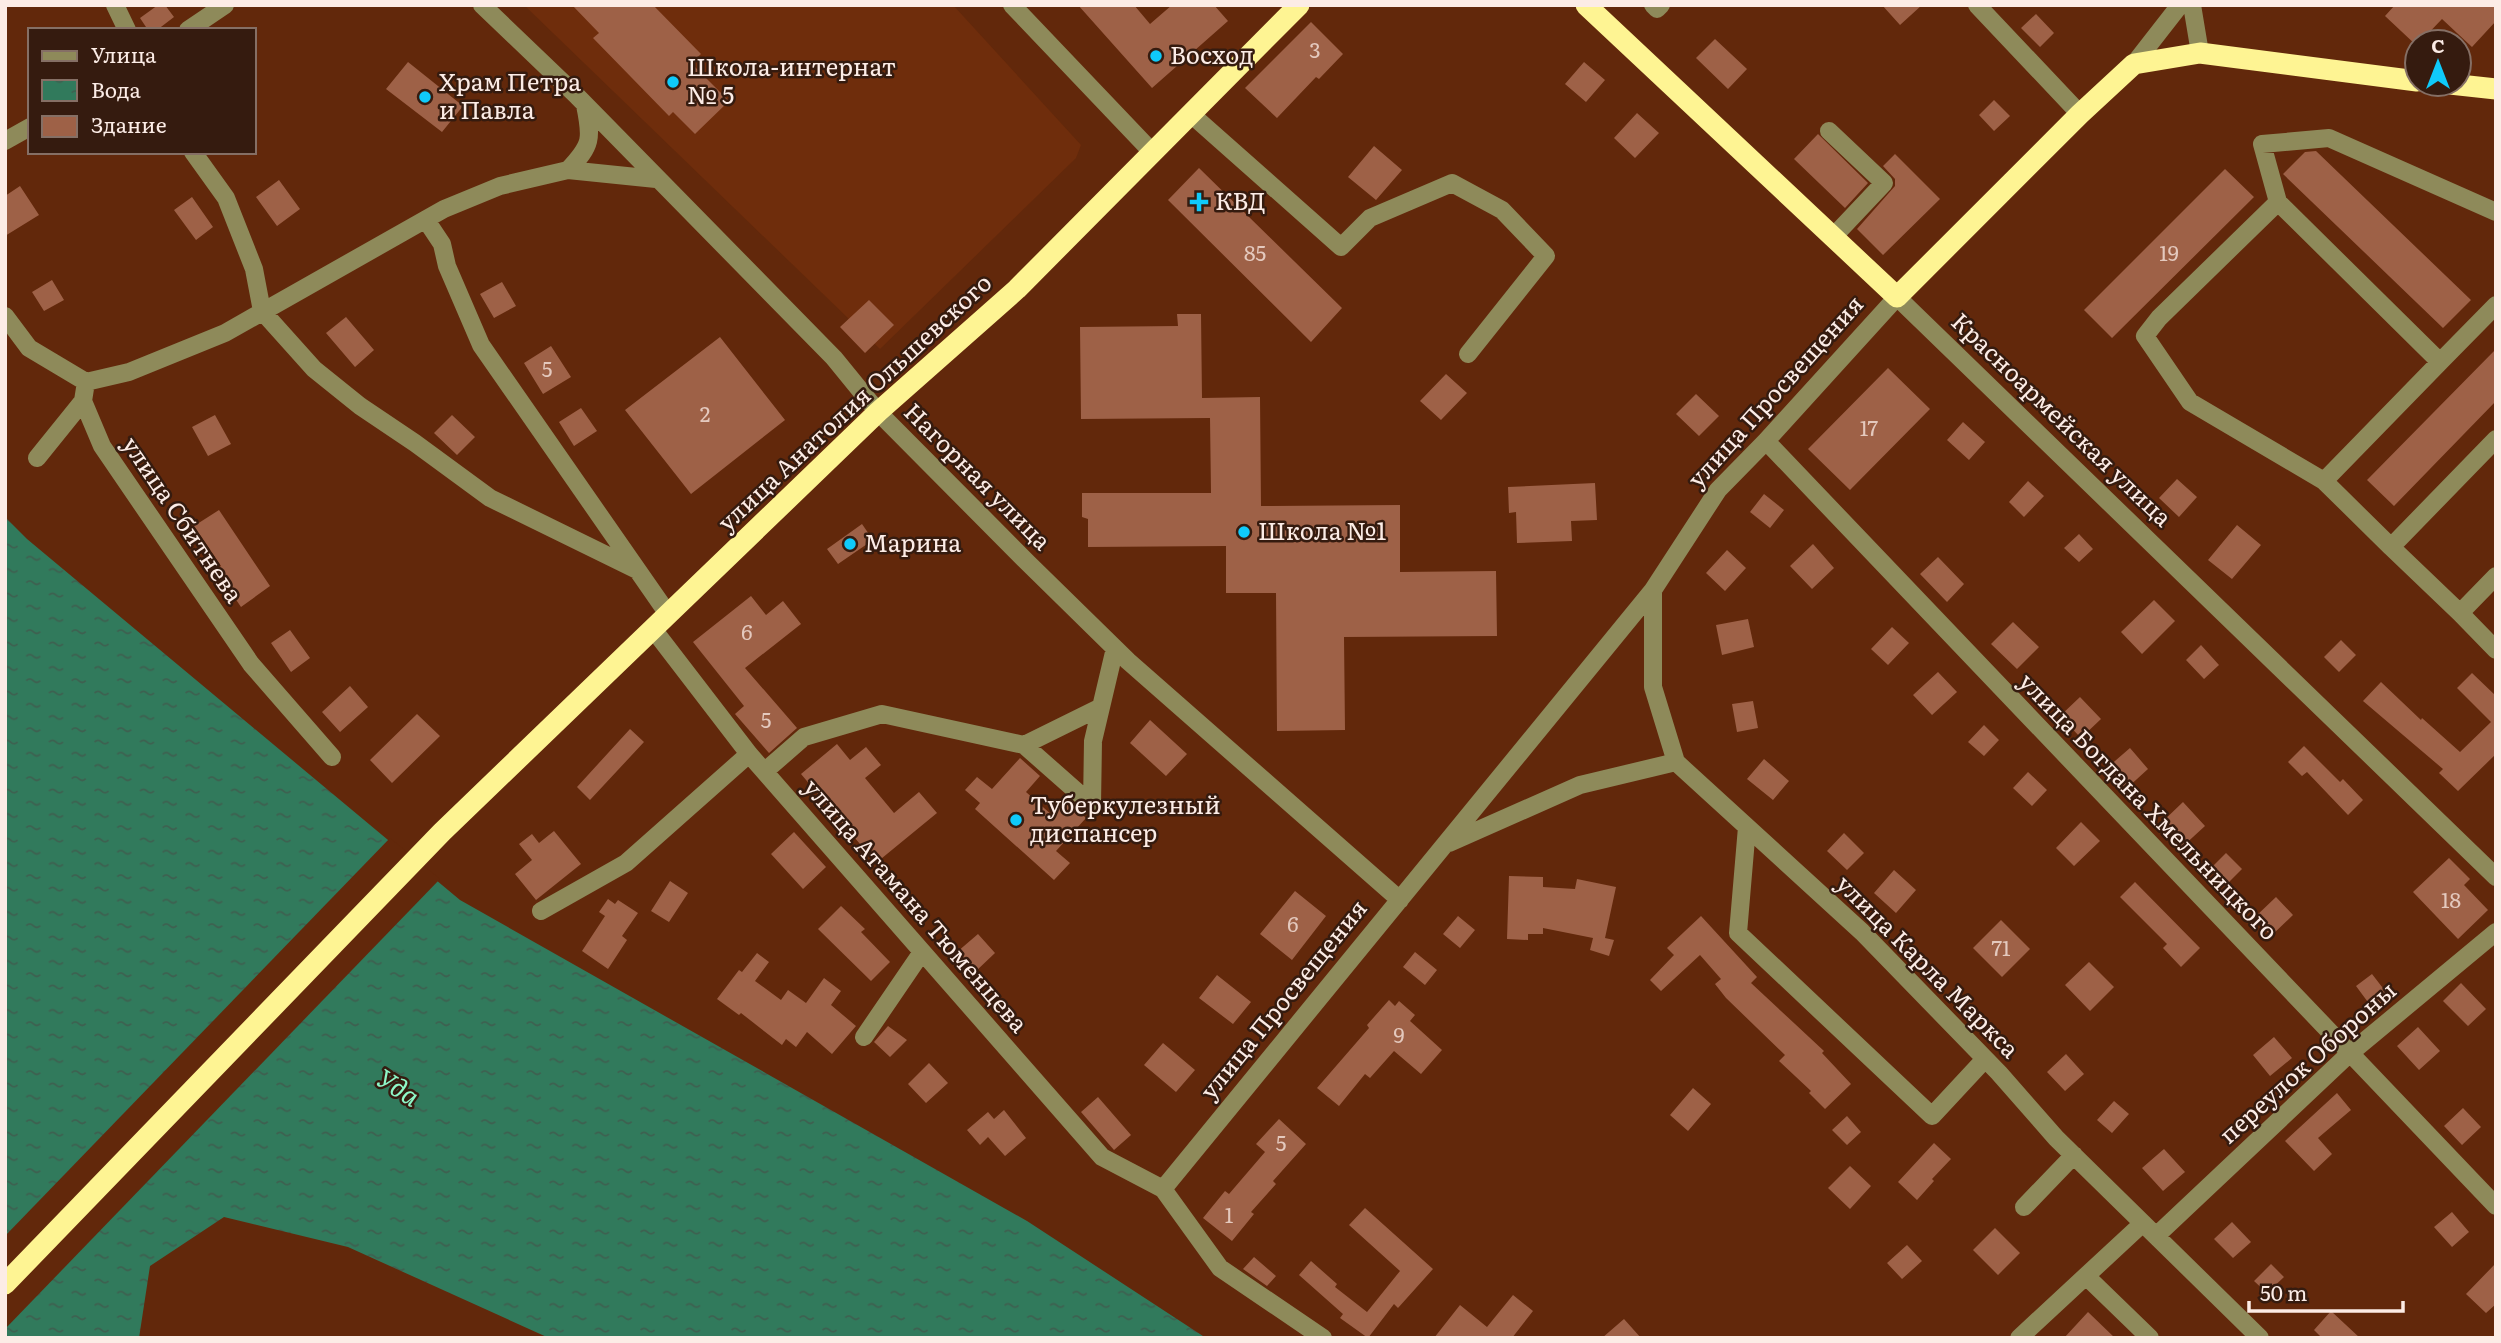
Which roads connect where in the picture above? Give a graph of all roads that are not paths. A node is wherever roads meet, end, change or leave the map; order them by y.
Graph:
1 (115, 5) edge
2 (225, 5) edge
3 (482, 5) edge
4 (1012, 5) edge
5 (1299, 5) edge
6 (1653, 5) edge
7 (1661, 5) edge
8 (1978, 5) edge
9 (2180, 5) edge
10 (2192, 5) edge
11 (1598, 9) edge
12 (126, 28) edge
13 (191, 28) edge
14 (2200, 53) junction
15 (2134, 64) junction
16 (2403, 79) edge
17 (2473, 86) edge
18 (2496, 89) edge
19 (585, 105) junction
20 (1192, 114) junction
21 (2080, 114) junction
22 (28, 128) edge
23 (1829, 131) dead end
24 (5, 141) edge
25 (1153, 153) junction
26 (194, 154) edge
27 (568, 170) junction
28 (656, 179) junction
29 (2278, 202) junction
30 (2496, 212) edge
31 (426, 220) junction
32 (1833, 237) junction
33 (1897, 298) junction
34 (2496, 305) edge
35 (262, 310) junction
36 (5, 316) edge
37 (1468, 354) dead end
38 (2440, 362) junction
39 (86, 382) junction
40 (83, 401) junction
41 (878, 412) junction
42 (2496, 439) edge
43 (1766, 441) junction
44 (37, 458) dead end
45 (2324, 481) junction
46 (2391, 547) junction
47 (637, 570) junction
48 (2496, 576) edge
49 (1653, 590) junction
50 (2460, 613) junction
51 (660, 622) junction
52 (1115, 649) junction
53 (2496, 650) edge
54 (1101, 707) junction
55 (1024, 745) junction
56 (749, 754) junction
57 (332, 757) dead end
58 (1676, 762) junction
59 (765, 771) junction
60 (1746, 827) junction
61 (1445, 844) junction
62 (2496, 877) edge
63 (1400, 900) junction
64 (541, 911) dead end
65 (2496, 932) edge
66 (922, 952) junction
67 (864, 1037) dead end
68 (2349, 1054) junction
69 (1985, 1059) junction
70 (2074, 1155) junction
71 (1163, 1189) junction
72 (2496, 1206) edge
73 (2024, 1207) dead end
74 (2150, 1230) junction
75 (2086, 1276) junction
76 (5, 1284) edge
77 (2252, 1334) edge
78 (1323, 1338) edge
79 (2019, 1338) edge
80 (2150, 1338) edge

1 - 12 street
2 - 13 street
3 - 19 street, Нагорная улица
4 - 25 street
5 - 20 highway, улица Анатолия Ольшевского
6 - 7 street
8 - 21 street
9 - 15 street, улица Просвещения
10 - 14 street
11 - 32 highway, Красноармейская улица
14 - 15 highway
14 - 16 highway
15 - 21 highway, улица Просвещения
17 - 18 highway
19 - 27 street
19 - 28 street, Нагорная улица
20 - 25 highway, улица Анатолия Ольшевского
20 - 37 street
21 - 33 highway, улица Просвещения
22 - 24 street
23 - 32 street
25 - 41 highway, улица Анатолия Ольшевского
26 - 35 street
27 - 28 street
27 - 31 street
28 - 41 street, Нагорная улица
29 - 30 street
29 - 38 street
29 - 45 street
31 - 35 street
31 - 47 street, улица Атамана Тюменцева
32 - 33 highway, Красноармейская улица
33 - 43 street, улица Просвещения
33 - 62 street, Красноармейская улица
34 - 38 street
35 - 39 street
35 - 47 street
36 - 39 street
38 - 45 street
39 - 40 street
40 - 44 street
40 - 57 street, улица Сбитнева
41 - 51 highway, улица Анатолия Ольшевского
41 - 52 street, Нагорная улица
42 - 46 street
43 - 49 street, улица Просвещения
43 - 68 street, улица Богдана Хмельницкого
45 - 46 street
46 - 50 street
47 - 51 street, улица Атамана Тюменцева
48 - 50 street
49 - 58 street
49 - 61 street, улица Просвещения
50 - 53 street
51 - 56 street, улица Атамана Тюменцева
51 - 76 highway, улица Анатолия Ольшевского
52 - 54 street
52 - 63 street, Нагорная улица
54 - 55 street
54 - 55 street
55 - 59 street
56 - 59 street, улица Атамана Тюменцева
56 - 64 street
58 - 60 street, улица Карла Маркса
58 - 61 street, улица Просвещения
59 - 66 street, улица Атамана Тюменцева
60 - 69 street, улица Карла Маркса
60 - 69 street
61 - 63 street, улица Просвещения
63 - 71 street, улица Просвещения
65 - 68 street, переулок Обороны
66 - 67 street
66 - 71 street, улица Атамана Тюменцева
68 - 72 street, улица Богдана Хмельницкого
68 - 74 street, переулок Обороны
69 - 70 street, улица Карла Маркса
70 - 73 street
70 - 74 street, улица Карла Маркса
71 - 78 street
74 - 75 street, переулок Обороны
74 - 77 street, улица Карла Маркса
75 - 79 street, переулок Обороны
75 - 80 street

